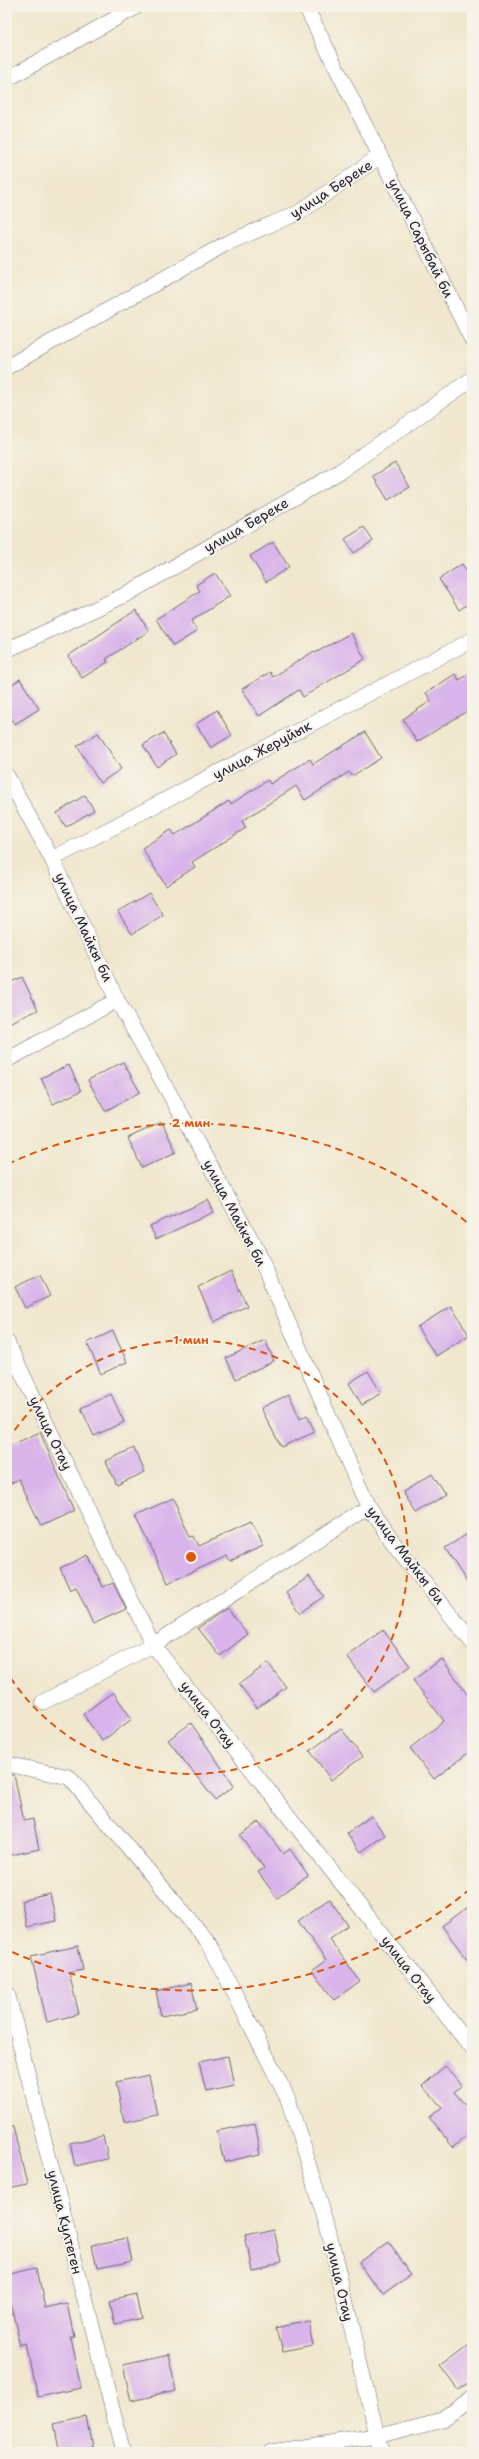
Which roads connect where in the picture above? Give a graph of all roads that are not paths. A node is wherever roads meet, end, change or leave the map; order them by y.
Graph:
1 (136, 7) edge
2 (306, 7) edge
3 (7, 80) edge
4 (380, 156) junction
5 (472, 340) edge
6 (7, 367) edge
7 (472, 379) edge
8 (472, 640) edge
9 (7, 650) edge
10 (7, 776) edge
11 (52, 859) junction
12 (117, 1000) junction
13 (7, 1060) edge
14 (7, 1342) edge
15 (368, 1507) junction
16 (472, 1642) edge
17 (153, 1645) junction
18 (43, 1702) dead end
19 (7, 1764) edge
20 (7, 1992) edge
21 (472, 2048) edge
22 (472, 2398) edge
23 (377, 2436) junction
24 (122, 2452) edge
25 (271, 2452) edge
26 (381, 2452) edge

1 - 3 street
2 - 4 street, улица Сарыбай би
4 - 5 street, улица Сарыбай би
4 - 6 street, улица Береке
7 - 9 street, улица Береке
8 - 11 street, улица Жеруйык
10 - 11 street, улица Майкы би
11 - 12 street, улица Майкы би
12 - 13 street
12 - 15 street, улица Майкы би
14 - 17 street, улица Отау
15 - 16 street, улица Майкы би
15 - 17 street
17 - 18 street
17 - 21 street, улица Отау
19 - 23 street, улица Отау
20 - 24 street, улица Култеген
22 - 23 street
23 - 25 street
23 - 26 street, улица Отау

